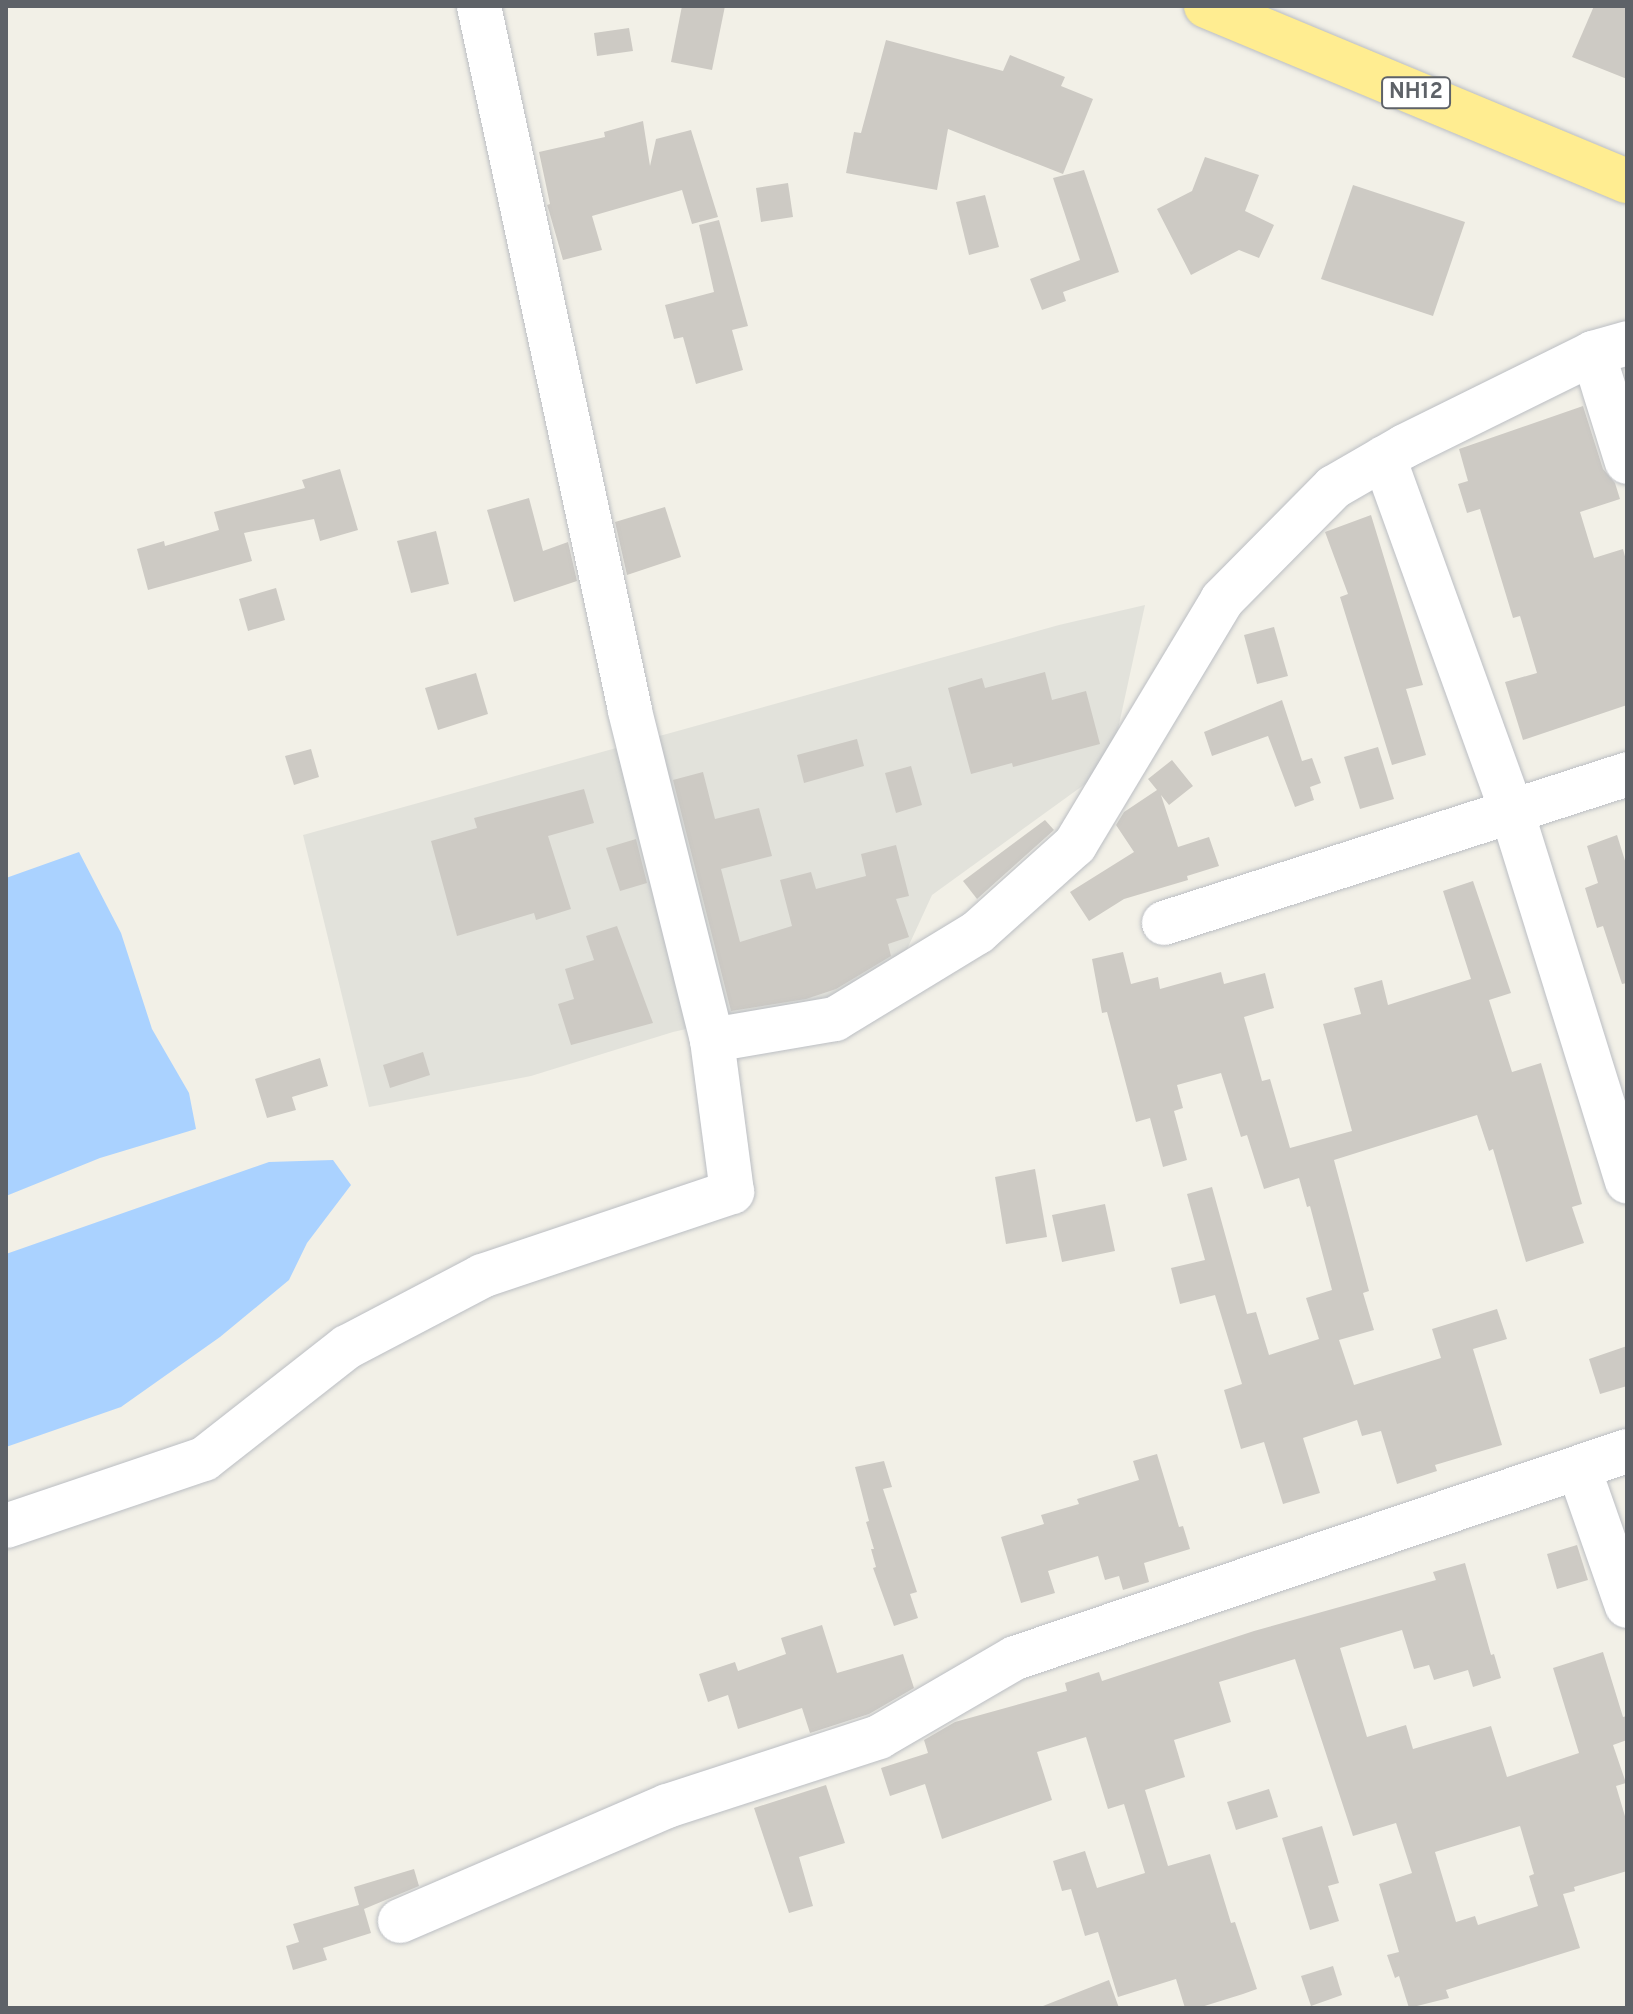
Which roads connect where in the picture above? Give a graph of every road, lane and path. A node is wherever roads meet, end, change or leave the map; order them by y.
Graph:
1 (479, 6) edge
2 (1206, 6) edge
3 (1260, 16) edge
4 (1627, 181) edge
5 (1610, 348) edge
6 (1384, 458) junction
7 (1627, 462) edge
8 (1627, 774) edge
9 (1512, 812) junction
10 (1164, 923) dead end
11 (712, 1040) junction
12 (1627, 1181) edge
13 (1627, 1451) edge
14 (1579, 1469) junction
15 (6, 1526) edge
16 (1627, 1606) edge
17 (400, 1921) dead end

1 - 11 street
2 - 3 highway, NH12
3 - 4 highway, NH12
5 - 6 street
5 - 7 street
6 - 9 street
6 - 11 street
8 - 9 street
9 - 10 street
9 - 12 street
11 - 15 street
13 - 14 street
14 - 16 street
14 - 17 street

